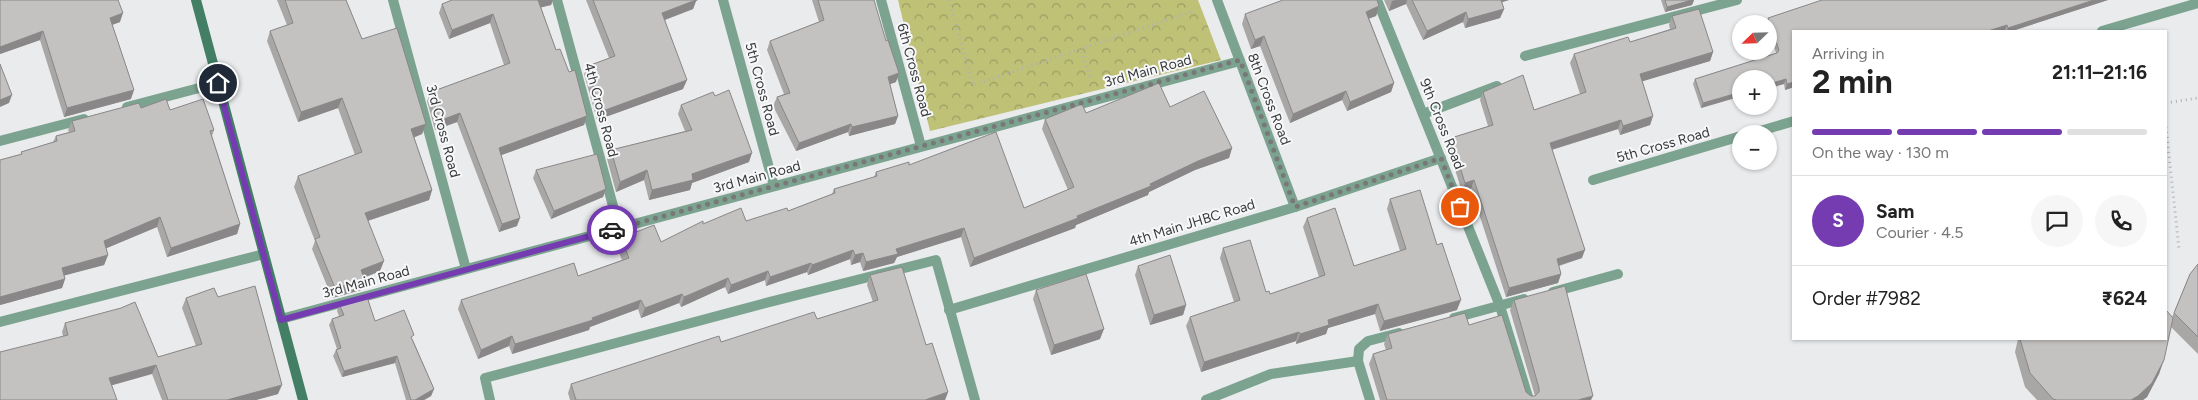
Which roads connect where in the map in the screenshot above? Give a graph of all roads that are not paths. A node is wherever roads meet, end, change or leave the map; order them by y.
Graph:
1 (196, 0) edge
2 (393, 0) edge
3 (557, 0) edge
4 (724, 0) edge
5 (881, 0) edge
6 (1217, 0) edge
7 (1378, 0) edge
8 (1736, 0) edge
9 (2198, 3) edge
10 (2105, 30) edge
11 (1525, 56) dead end
12 (1240, 60) junction
13 (218, 83) junction
14 (1499, 86) edge
15 (114, 111) edge
16 (1423, 114) junction
17 (95, 116) edge
18 (1792, 122) edge
19 (1777, 126) edge
20 (1732, 139) edge
21 (0, 141) edge
22 (921, 146) junction
23 (1441, 158) junction
24 (1593, 180) dead end
25 (774, 186) junction
26 (1295, 207) junction
27 (619, 228) junction
28 (264, 254) junction
29 (466, 269) junction
30 (1618, 274) dead end
31 (1500, 306) junction
32 (950, 310) junction
33 (281, 320) junction
34 (1444, 321) edge
35 (0, 322) edge
36 (1406, 331) edge
37 (1358, 361) junction
38 (303, 400) edge
39 (490, 400) edge
40 (975, 400) edge
41 (1206, 400) edge
42 (1370, 400) edge
43 (1529, 400) edge

1 - 13 street
2 - 29 street, 3rd Cross Road
3 - 27 street, 4th Cross Road
4 - 25 street, 5th Cross Road
5 - 22 street, 6th Cross Road
6 - 12 street, 8th Cross Road
7 - 16 street, 9th Cross Road
8 - 11 street
9 - 10 street
12 - 22 street, 3rd Main Road
12 - 26 street, 8th Cross Road
13 - 15 street
13 - 28 street
14 - 16 street
16 - 23 street, 9th Cross Road
17 - 21 street
18 - 19 street
20 - 24 street, 5th Cross Road
22 - 25 street, 3rd Main Road
23 - 26 street, 4th Main JHBC Road
23 - 31 street, 9th Cross Road
25 - 27 street, 3rd Main Road
26 - 32 street, 4th Main JHBC Road
27 - 29 street, 3rd Main Road
28 - 33 street
28 - 35 street
29 - 33 street, 3rd Main Road
30 - 31 street
31 - 34 street
31 - 43 street, 9th Cross Road
32 - 39 street
32 - 40 street
33 - 38 street
36 - 37 street
37 - 41 street
37 - 42 street

